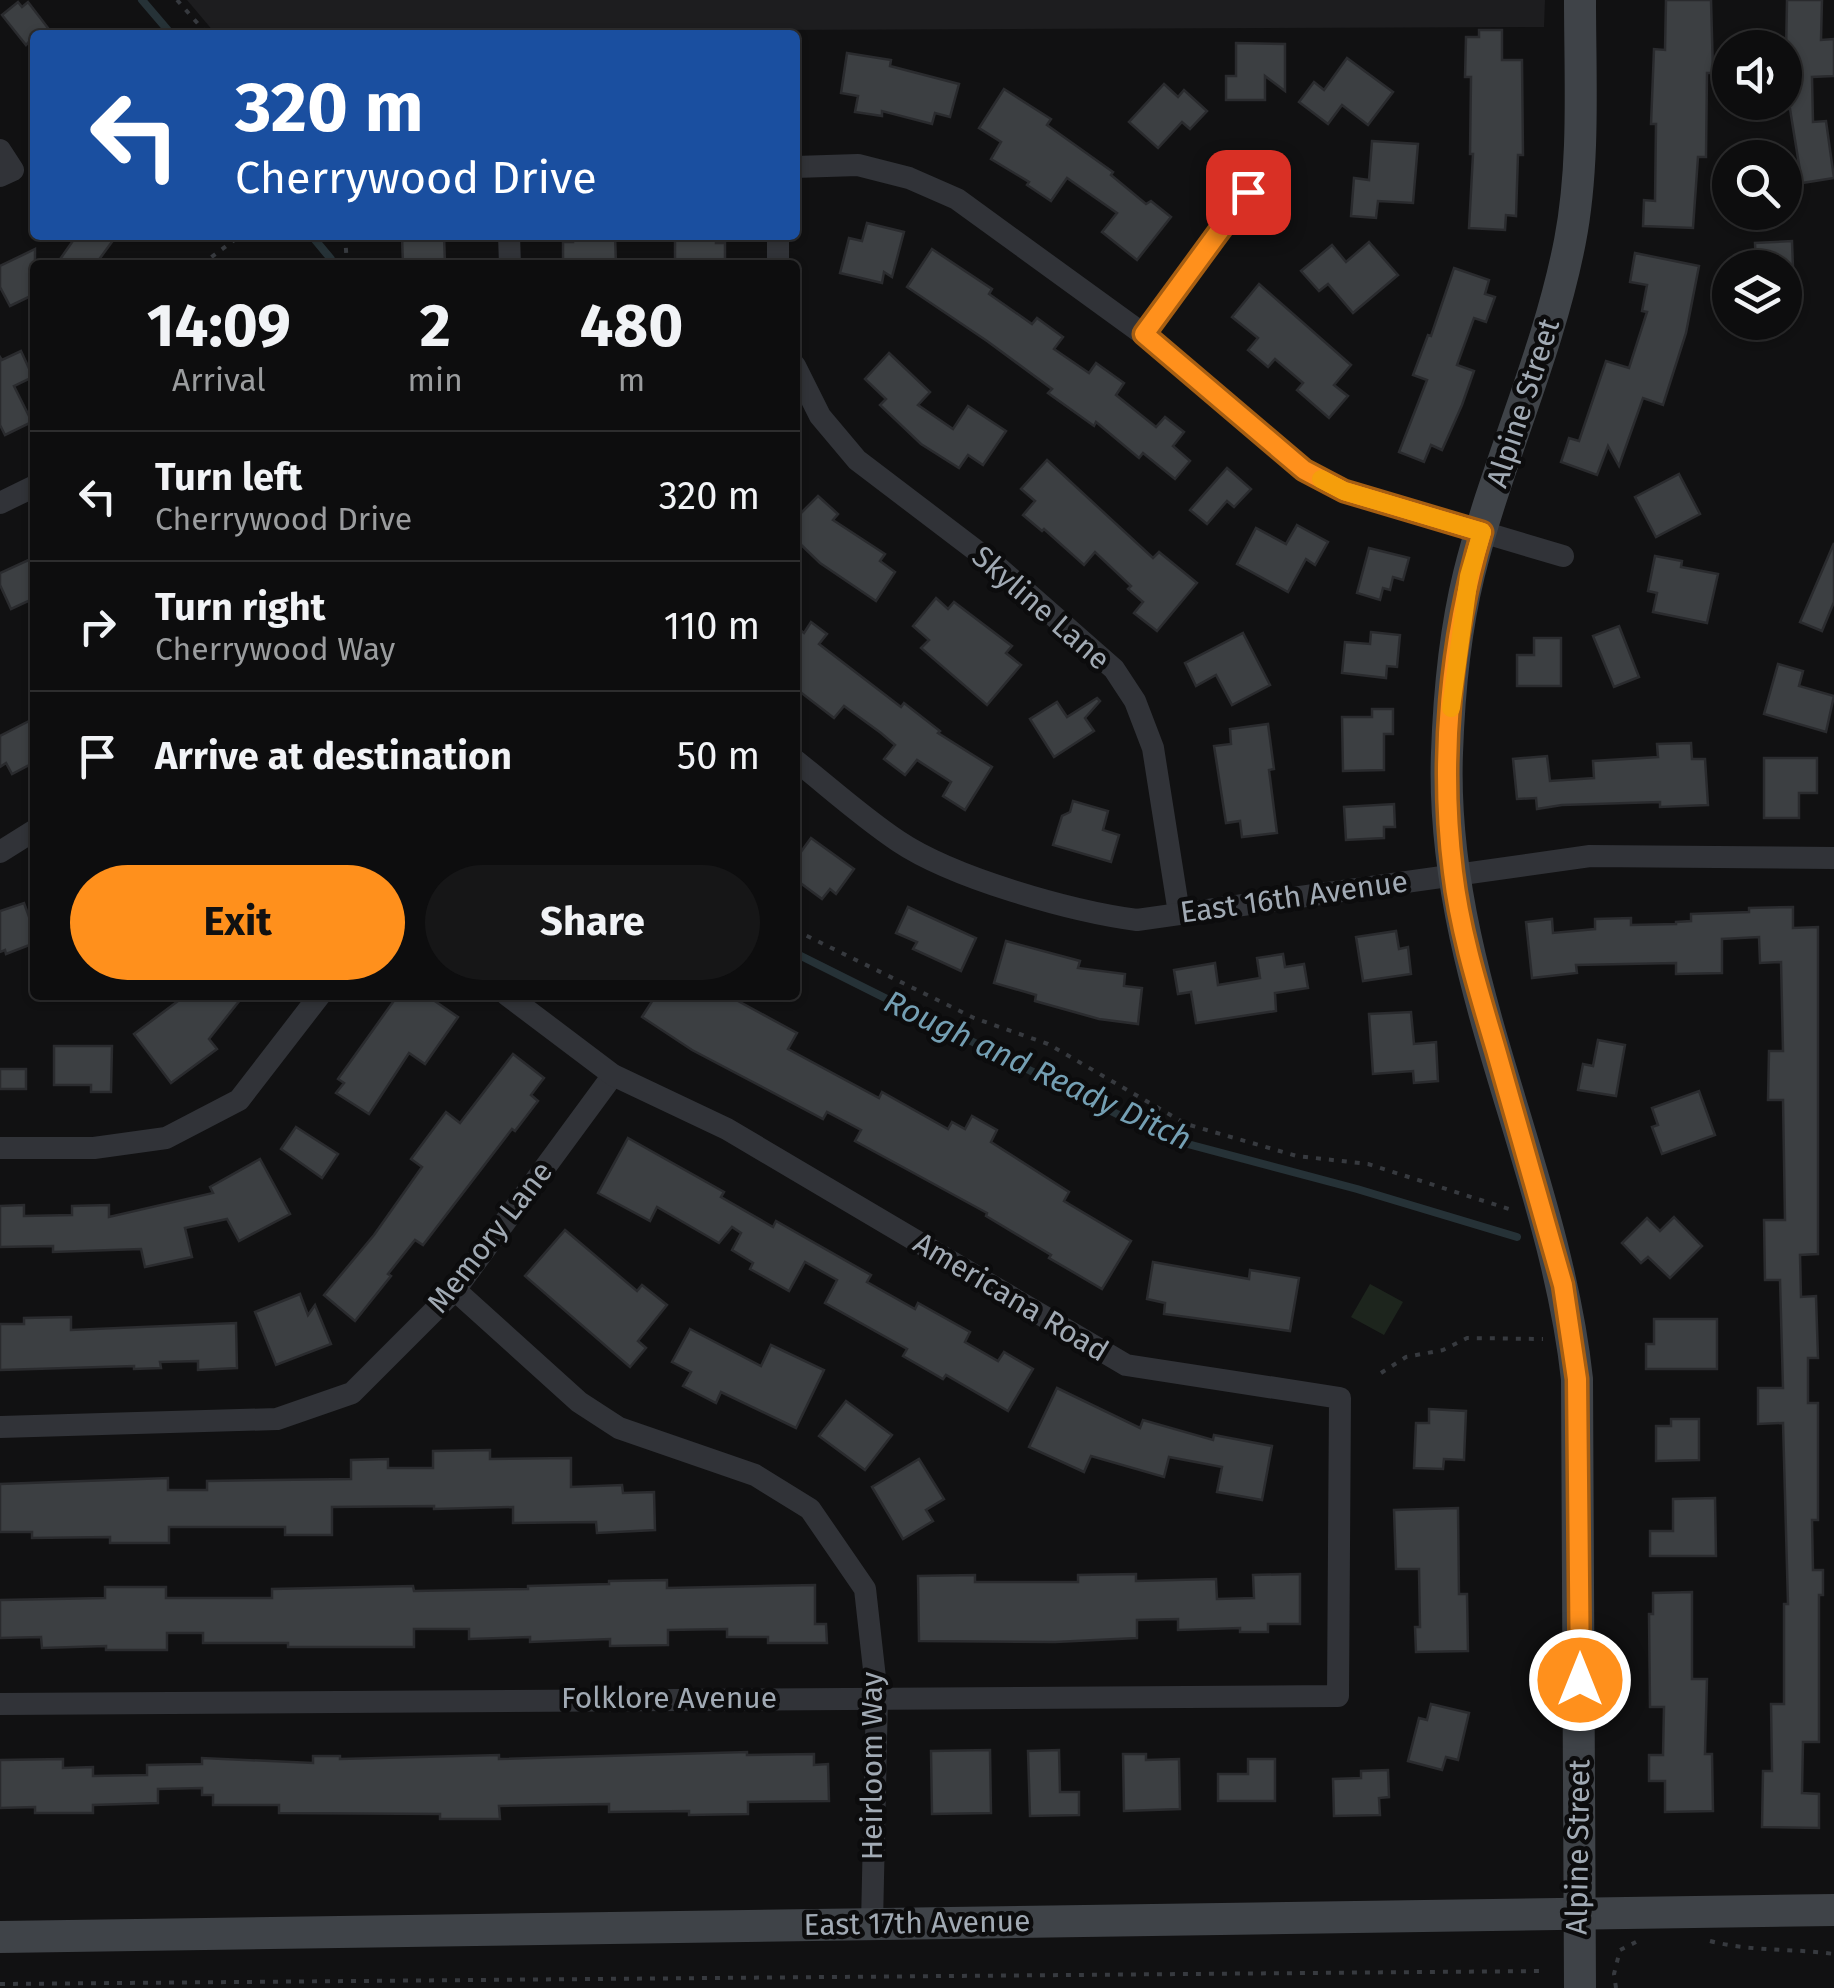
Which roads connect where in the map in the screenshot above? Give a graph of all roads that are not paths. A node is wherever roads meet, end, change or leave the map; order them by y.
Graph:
1 (1580, 0) edge
2 (0, 150) edge
3 (800, 167) edge
4 (0, 176) edge
5 (1248, 192) dead end
6 (1144, 334) junction
7 (800, 376) edge
8 (30, 488) edge
9 (0, 503) edge
10 (1482, 532) junction
11 (1563, 556) dead end
12 (800, 764) edge
13 (30, 833) edge
14 (0, 852) edge
15 (1834, 858) edge
16 (1453, 874) junction
17 (1179, 913) junction
18 (316, 1000) edge
19 (514, 1000) edge
20 (613, 1074) junction
21 (0, 1148) edge
22 (455, 1290) junction
23 (0, 1427) edge
24 (877, 1696) junction
25 (1338, 1696) joint
26 (0, 1704) edge
27 (1834, 1910) edge
28 (1577, 1914) junction
29 (872, 1924) junction
30 (0, 1937) edge
31 (1580, 1988) edge

1 - 10 street, Alpine Street
2 - 4 street
3 - 6 street
5 - 6 street
6 - 10 street
7 - 17 street, Skyline Lane
8 - 9 street
10 - 11 street
10 - 16 street, Alpine Street
12 - 17 street, East 16th Avenue
13 - 14 street
15 - 16 street, East 16th Avenue
16 - 17 street, East 16th Avenue
16 - 28 street, Alpine Street
18 - 21 street
19 - 20 street, Americana Road
20 - 22 street, Memory Lane
20 - 25 street, Americana Road
22 - 23 street, Memory Lane
22 - 24 street, Heirloom Way
24 - 25 street, Folklore Avenue
24 - 26 street, Folklore Avenue
24 - 29 street, Heirloom Way
27 - 28 street, East 17th Avenue
28 - 29 street, East 17th Avenue
28 - 31 street, Alpine Street
29 - 30 street, East 17th Avenue

